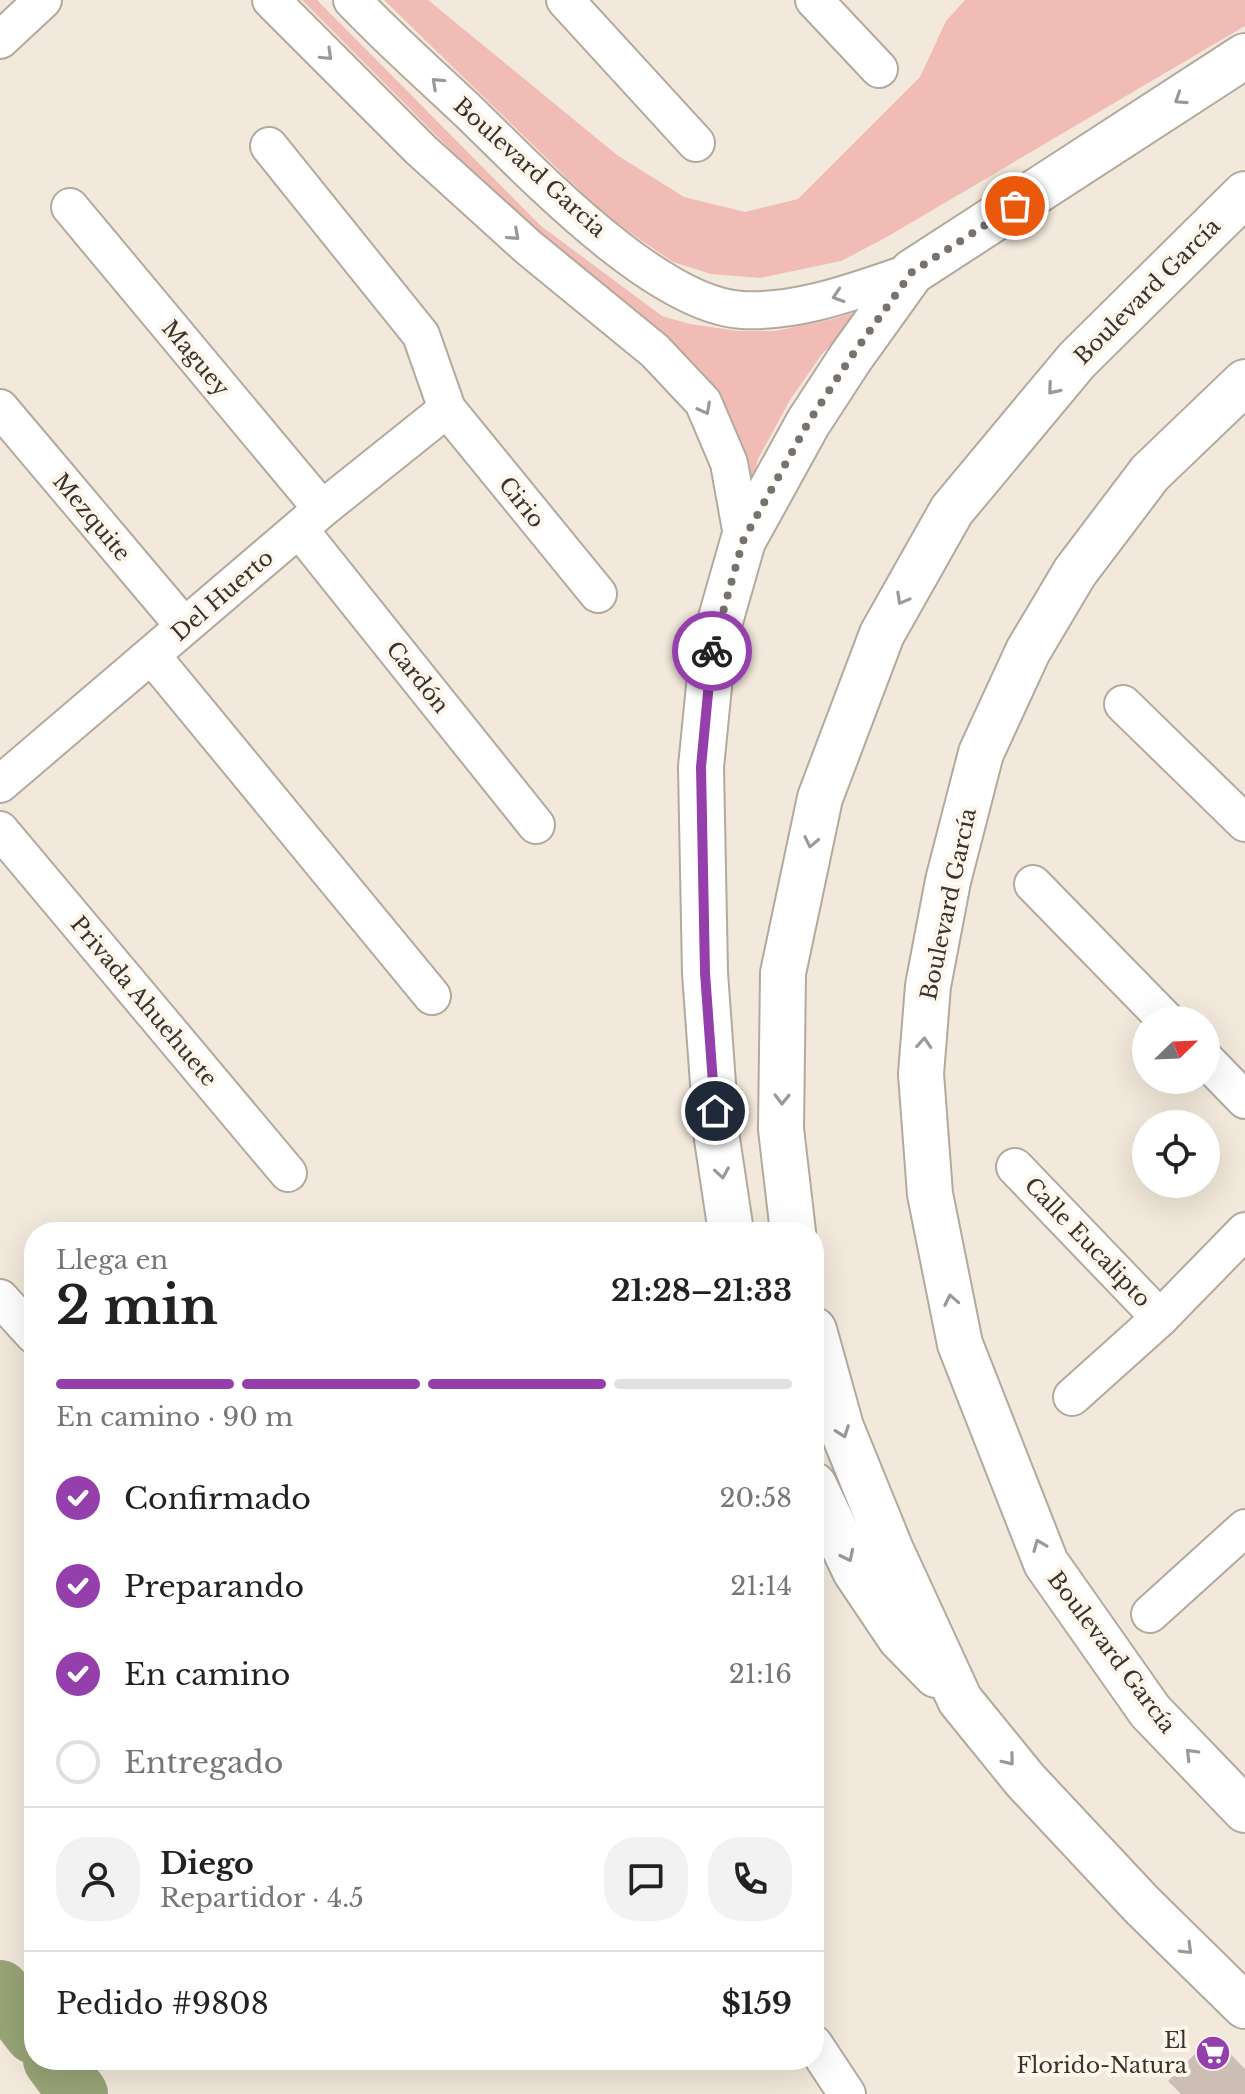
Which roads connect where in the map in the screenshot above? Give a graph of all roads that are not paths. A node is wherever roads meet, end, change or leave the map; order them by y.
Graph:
1 (43, 0) edge
2 (271, 0) edge
3 (352, 0) edge
4 (565, 0) edge
5 (814, 0) edge
6 (0, 40) edge
7 (1245, 56) edge
8 (879, 69) dead end
9 (696, 143) dead end
10 (269, 146) dead end
11 (1245, 194) edge
12 (70, 207) dead end
13 (912, 272) junction
14 (1245, 382) edge
15 (0, 408) edge
16 (447, 409) junction
17 (311, 519) junction
18 (743, 541) junction
19 (598, 594) dead end
20 (184, 626) junction
21 (152, 656) junction
22 (1123, 704) dead end
23 (4, 774) edge
24 (1245, 823) edge
25 (536, 825) dead end
26 (0, 830) edge
27 (1033, 884) dead end
28 (432, 996) dead end
29 (1152, 1006) edge
30 (1220, 1074) edge
31 (1245, 1100) edge
32 (1015, 1167) dead end
33 (288, 1173) dead end
34 (729, 1222) edge
35 (792, 1222) edge
36 (1245, 1231) edge
37 (0, 1298) edge
38 (1160, 1318) junction
39 (24, 1324) edge
40 (824, 1366) edge
41 (1072, 1397) dead end
42 (824, 1506) edge
43 (1245, 1528) edge
44 (1150, 1614) dead end
45 (960, 1700) junction
46 (1245, 1810) edge
47 (1245, 2006) edge
48 (824, 2059) edge
49 (847, 2094) edge

1 - 6 street
2 -> 18 street
13 -> 3 street, Boulevard Garcia
4 - 9 street
5 - 8 street
7 -> 13 main road
10 - 16 street
11 -> 35 main road, Boulevard García
12 - 17 street, Maguey
13 - 18 main road
46 -> 14 main road, Boulevard García
15 - 20 street, Mezquite
16 - 17 street, Del Huerto
16 - 19 street, Cirio
17 - 20 street, Del Huerto
17 - 25 street, Cardón
18 -> 34 main road
20 - 21 street, Del Huerto
21 - 23 street, Del Huerto
21 - 28 street
22 - 24 street
26 - 33 street, Privada Ahuehuete
27 - 29 street
30 - 31 street
32 - 38 street, Calle Eucalipto
36 - 38 street
37 - 39 street
38 - 41 street
40 -> 45 main road
42 -> 45 main road
43 - 44 street
45 -> 47 main road
48 - 49 street

